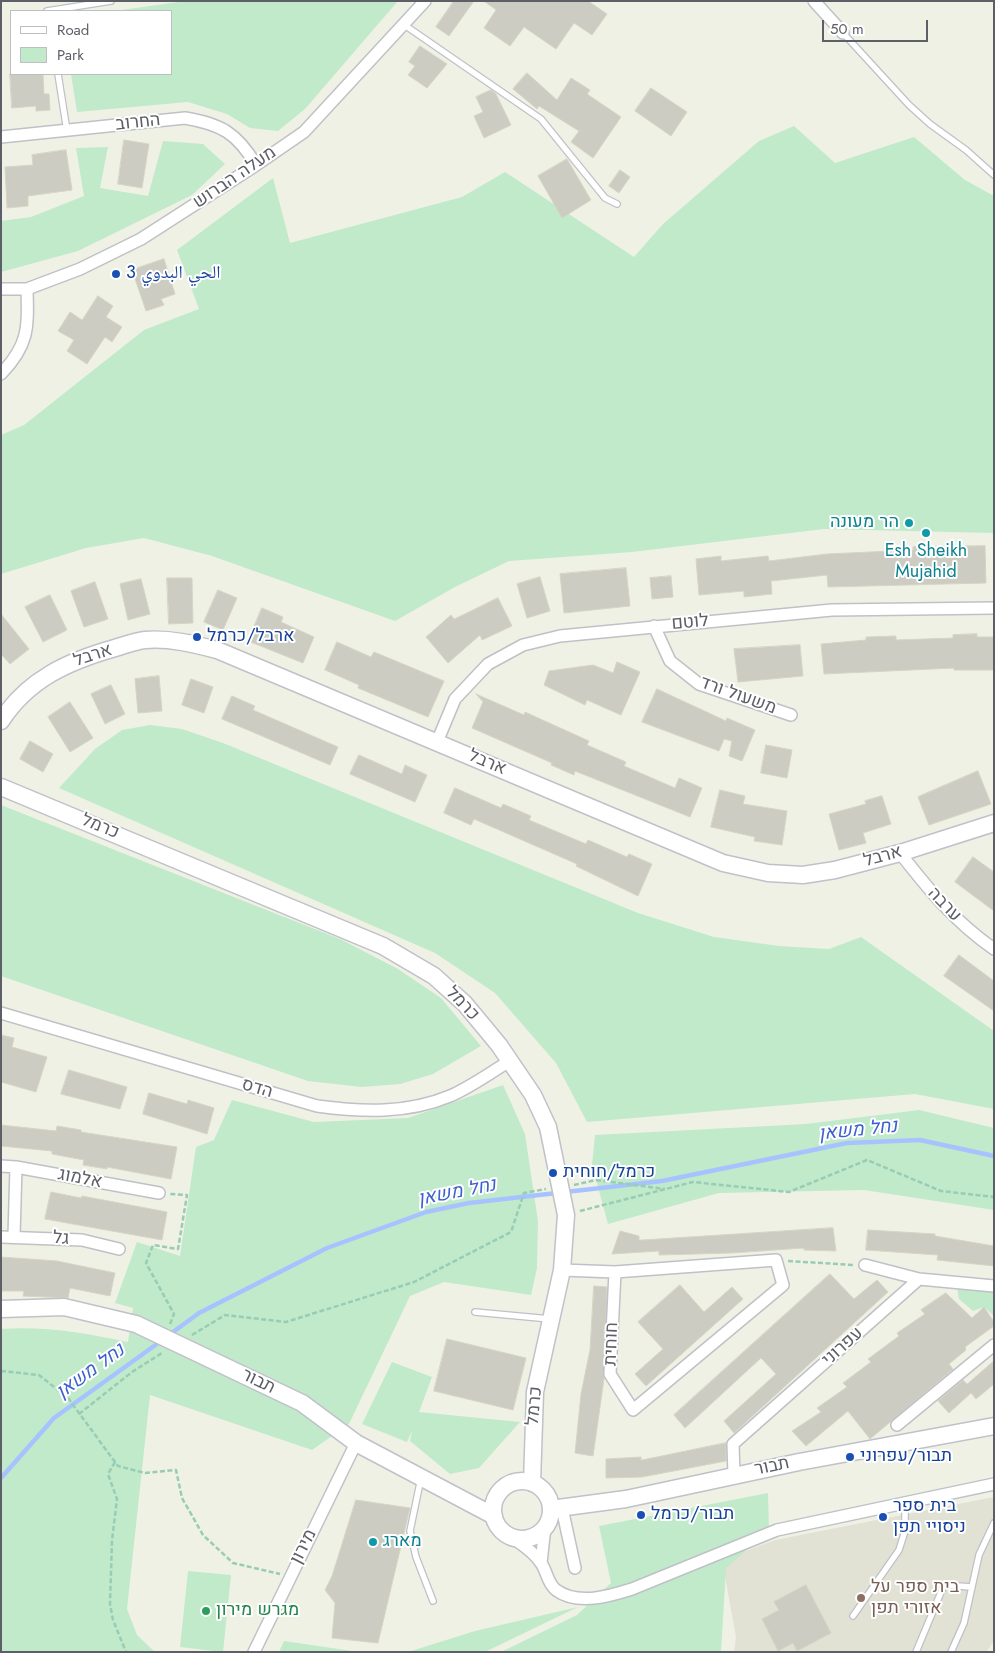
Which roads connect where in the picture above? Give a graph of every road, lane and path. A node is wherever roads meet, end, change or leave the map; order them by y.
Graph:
1 (111, 1) edge
2 (425, 1) edge
3 (814, 1) edge
4 (53, 10) edge
5 (403, 24) junction
6 (843, 33) joint
7 (58, 75) edge
8 (68, 131) junction
9 (1, 137) edge
10 (256, 165) junction
11 (994, 174) edge
12 (617, 204) dead end
13 (1, 289) edge
14 (27, 289) junction
15 (1, 374) edge
16 (994, 608) edge
17 (654, 626) junction
18 (791, 715) dead end
19 (1, 721) edge
20 (436, 742) junction
21 (1, 787) edge
22 (994, 823) edge
23 (900, 853) junction
24 (994, 949) edge
25 (1, 1013) edge
26 (510, 1061) junction
27 (1, 1166) edge
28 (16, 1167) junction
29 (573, 1185) dead end
30 (548, 1189) dead end
31 (666, 1189) junction
32 (159, 1193) joint
33 (994, 1197) edge
34 (566, 1215) junction
35 (14, 1236) junction
36 (1, 1237) edge
37 (119, 1249) dead end
38 (776, 1260) junction
39 (866, 1266) joint
40 (562, 1270) junction
41 (615, 1272) junction
42 (919, 1279) junction
43 (994, 1286) edge
44 (1, 1309) edge
45 (474, 1312) dead end
46 (550, 1318) junction
47 (190, 1336) dead end
48 (165, 1344) junction
49 (994, 1345) edge
50 (1, 1371) edge
51 (79, 1414) junction
52 (897, 1425) dead end
53 (994, 1426) edge
54 (356, 1443) junction
55 (115, 1462) junction
56 (734, 1475) junction
57 (421, 1476) junction
58 (532, 1483) junction
59 (994, 1484) edge
60 (905, 1503) junction
61 (557, 1509) junction
62 (494, 1516) junction
63 (994, 1523) edge
64 (545, 1527) junction
65 (512, 1537) junction
66 (541, 1563) junction
67 (575, 1568) dead end
68 (289, 1576) junction
69 (972, 1587) junction
70 (433, 1601) dead end
71 (853, 1616) dead end
72 (126, 1652) edge
73 (254, 1652) edge
74 (916, 1652) edge
75 (951, 1652) edge

1 - 4 lane
2 - 5 street, מעלה הברוש
3 - 6 street
5 - 10 street, מעלה הברוש
5 - 12 lane
6 - 11 lane
7 - 8 lane
8 - 9 street, החרוב
8 - 10 street, החרוב
10 - 14 street, מעלה הברוש
13 - 14 street, מעלה הברוש
14 - 15 street
16 - 17 street, לוטם
17 - 18 street, משעול ורד
17 - 20 street, לוטם
19 - 20 street, ארבל
20 - 23 street, ארבל
21 - 26 street, כרמל
22 - 23 street, ארבל
23 - 24 street, ערבה
25 - 26 street, הדס
26 - 34 street, כרמל
27 - 28 street, אלמוג
28 - 32 street, אלמוג
28 - 35 street
29 - 31 path
30 - 47 path
31 - 33 path
31 - 34 path
32 - 48 path
34 - 40 street, כרמל
35 - 36 street, גל
35 - 37 street, גל
38 - 39 path
38 - 41 street
38 - 41 street, חוחית
39 - 42 street
40 - 41 street
40 - 46 street, כרמל
42 - 43 street
42 - 56 street, עפרוני
44 - 48 street, תבור
45 - 46 lane
46 - 58 street, כרמל
48 - 51 path
48 - 54 street, תבור
49 - 52 street
50 - 51 path
51 - 55 path
53 - 56 street, תבור
54 - 57 street, תבור
54 - 68 street, מירון
55 - 68 path
55 - 72 path
56 - 61 street, תבור
57 - 62 street, תבור
57 - 70 lane
58 - 61 street
58 - 62 street
59 - 60 street
60 - 66 street
60 - 71 lane
61 - 64 street
61 - 67 street
62 - 65 street
63 - 69 lane
64 - 65 street
64 - 66 street
65 - 66 street
68 - 73 street, מירון
69 - 74 lane
69 - 75 lane

